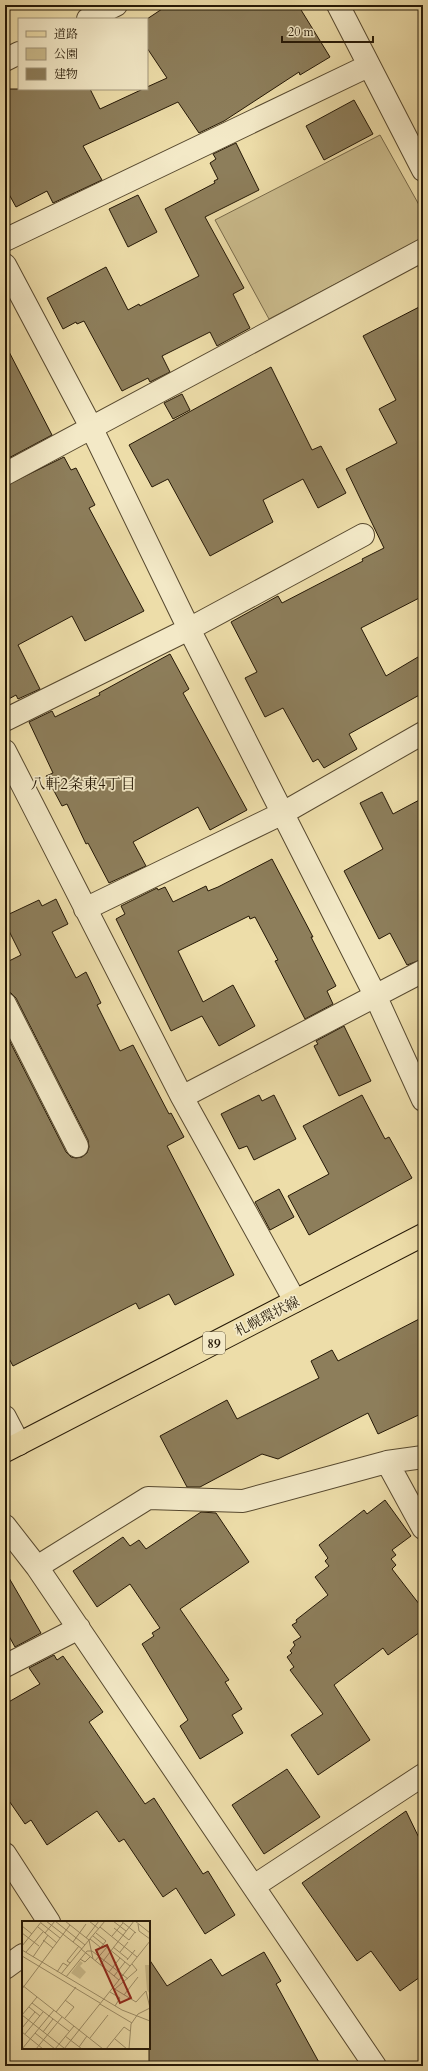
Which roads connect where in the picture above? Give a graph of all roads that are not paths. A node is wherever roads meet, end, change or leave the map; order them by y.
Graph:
1 (116, 5) edge
2 (338, 5) edge
3 (90, 18) edge
4 (18, 54) edge
5 (5, 60) edge
6 (368, 66) junction
7 (423, 170) edge
8 (5, 240) edge
9 (423, 250) edge
10 (5, 265) edge
11 (91, 427) junction
12 (5, 474) edge
13 (363, 535) dead end
14 (189, 629) junction
15 (5, 720) edge
16 (423, 733) edge
17 (5, 751) edge
18 (283, 813) junction
19 (85, 909) junction
20 (423, 971) edge
21 (375, 995) junction
22 (5, 1004) edge
23 (182, 1097) junction
24 (423, 1100) edge
25 (76, 1146) dead end
26 (423, 1235) edge
27 (295, 1302) junction
28 (5, 1417) edge
29 (12, 1448) edge
30 (423, 1457) edge
31 (388, 1462) junction
32 (5, 1526) edge
33 (423, 1528) edge
34 (37, 1567) junction
35 (79, 1628) junction
36 (5, 1666) edge
37 (423, 1776) edge
38 (5, 1854) edge
39 (254, 1886) junction
40 (47, 1921) edge
41 (22, 1956) edge
42 (5, 1968) edge
43 (375, 2066) edge

1 - 3 street
2 - 6 street
4 - 5 street
6 - 7 street
6 - 8 street
9 - 11 street
10 - 11 street
11 - 12 street
11 - 14 street
13 - 14 street
14 - 15 street
14 - 18 street
16 - 18 street
17 - 19 street
18 - 19 street
18 - 21 street
19 - 23 street
20 - 21 street
21 - 23 street
21 - 24 street
22 - 25 street
23 - 27 street
26 - 27 main road, 札幌環状線 / 89
27 - 29 main road, 札幌環状線 / 89
28 - 29 street
30 - 31 street
31 - 33 street
31 - 34 street
32 - 34 street
34 - 35 street
35 - 36 street
35 - 39 street
37 - 39 street
38 - 40 street
39 - 43 street
41 - 42 street

